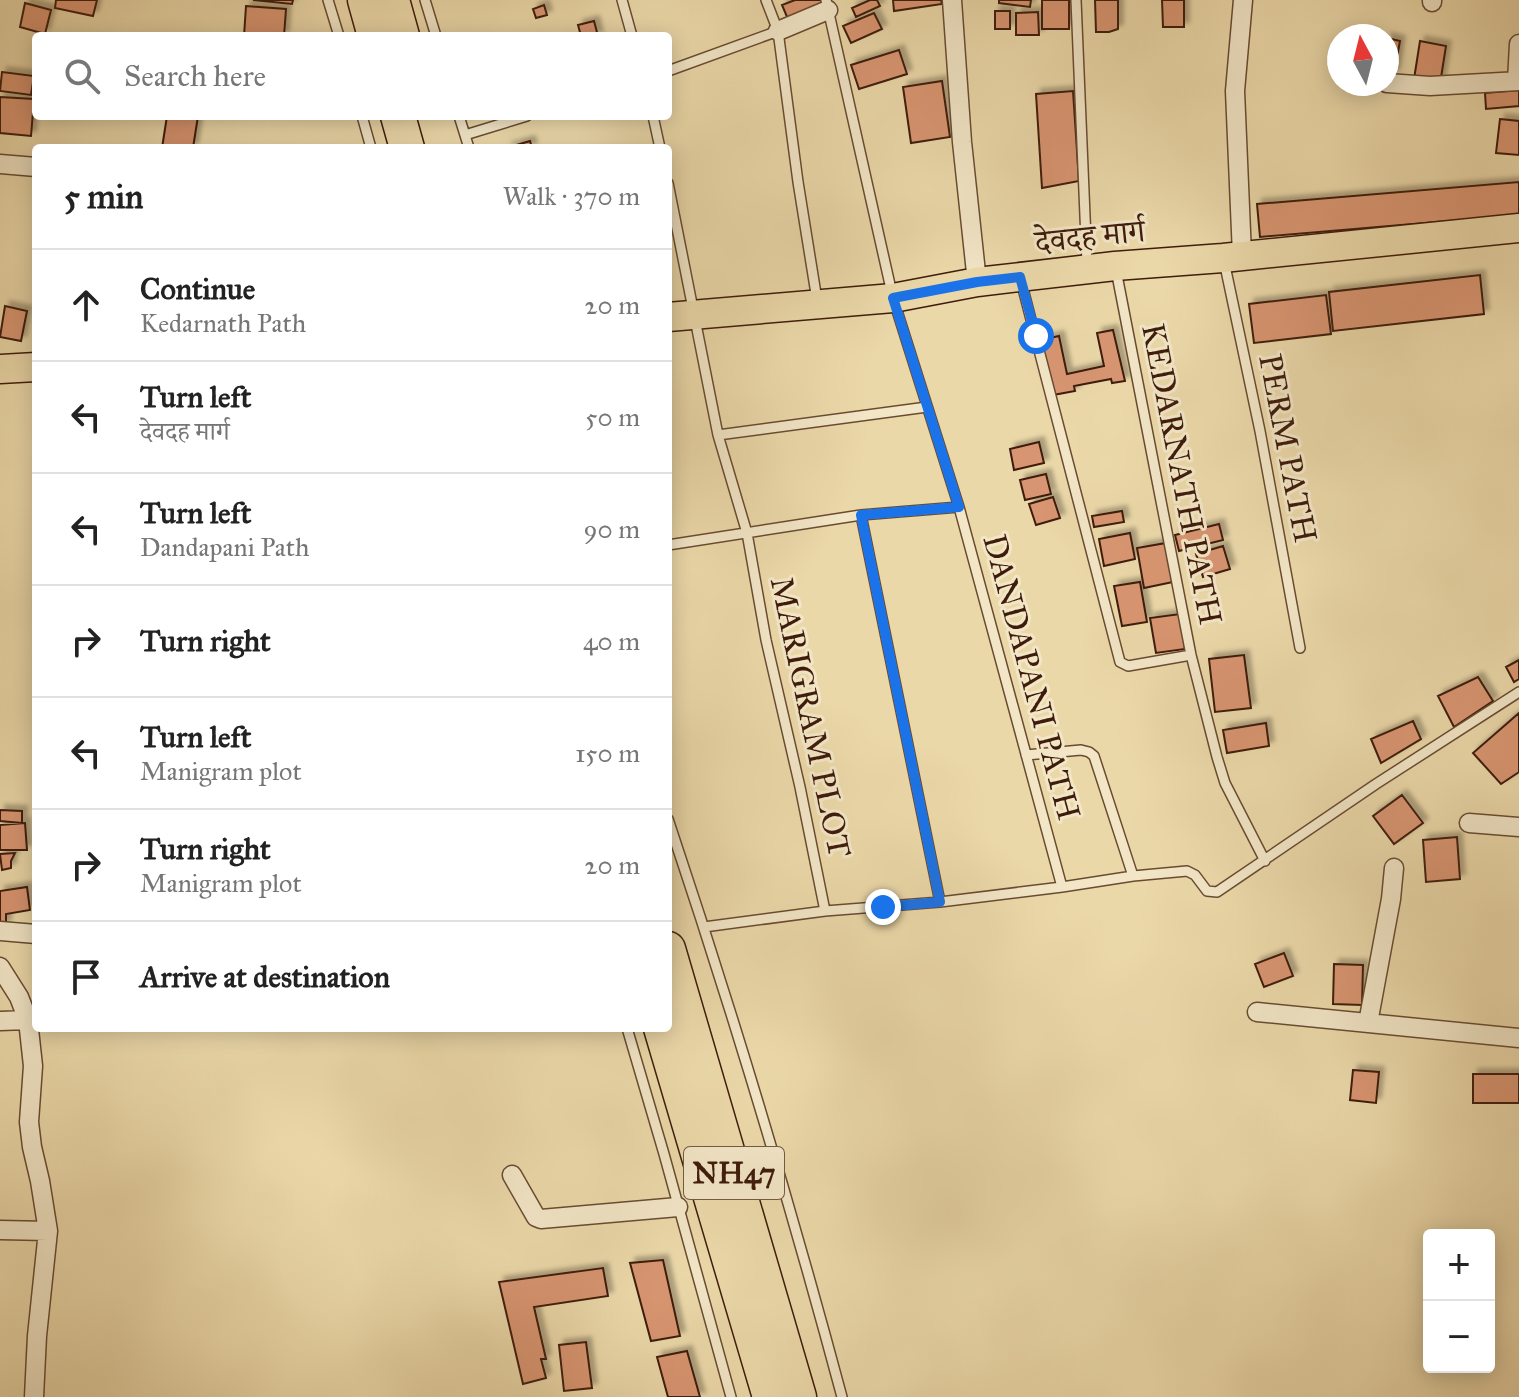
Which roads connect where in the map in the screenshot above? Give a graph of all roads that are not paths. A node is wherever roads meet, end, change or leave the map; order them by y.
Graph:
1 (328, 0) edge
2 (365, 0) edge
3 (392, 0) edge
4 (425, 0) edge
5 (622, 0) edge
6 (766, 0) edge
7 (952, 0) edge
8 (1076, 0) edge
9 (1243, 0) edge
10 (827, 5) edge
11 (778, 31) junction
12 (338, 32) edge
13 (374, 32) edge
14 (401, 32) edge
15 (435, 32) edge
16 (631, 32) edge
17 (1519, 44) edge
18 (672, 70) edge
19 (1518, 81) edge
20 (1399, 84) edge
21 (363, 120) edge
22 (399, 120) edge
23 (424, 120) edge
24 (460, 120) edge
25 (514, 120) edge
26 (654, 120) edge
27 (465, 135) junction
28 (370, 144) edge
29 (406, 144) edge
30 (430, 144) edge
31 (468, 144) edge
32 (659, 144) edge
33 (0, 164) edge
34 (32, 167) edge
35 (672, 221) edge
36 (1519, 228) edge
37 (1233, 256) junction
38 (1101, 267) junction
39 (1020, 277) junction
40 (977, 282) junction
41 (893, 298) junction
42 (818, 304) junction
43 (682, 316) edge
44 (32, 367) edge
45 (0, 369) edge
46 (927, 407) junction
47 (718, 435) junction
48 (959, 507) junction
49 (861, 515) junction
50 (747, 533) junction
51 (672, 544) edge
52 (1300, 648) dead end
53 (1191, 655) junction
54 (1519, 692) edge
55 (1026, 755) junction
56 (1469, 823) dead end
57 (1519, 827) edge
58 (672, 831) edge
59 (1265, 861) junction
60 (1394, 868) dead end
61 (1133, 876) junction
62 (1062, 887) junction
63 (940, 902) junction
64 (825, 911) junction
65 (704, 927) junction
66 (0, 931) edge
67 (32, 934) edge
68 (672, 963) edge
69 (0, 967) edge
70 (1257, 1012) dead end
71 (28, 1020) junction
72 (0, 1021) edge
73 (1368, 1023) junction
74 (628, 1032) edge
75 (662, 1032) edge
76 (1519, 1038) edge
77 (512, 1175) dead end
78 (678, 1207) junction
79 (0, 1230) edge
80 (48, 1231) junction
81 (34, 1397) edge
82 (731, 1397) edge
83 (770, 1397) edge
84 (799, 1397) edge
85 (842, 1397) edge

1 - 12 lane
2 - 13 highway
3 - 14 highway
4 - 15 lane
5 - 16 lane
6 - 11 lane
7 - 40 street
8 - 38 lane, KEDARNATH PATH
9 - 37 street
10 - 11 street
10 - 41 lane, DANDAPANI PATH
11 - 18 lane
11 - 42 lane
17 - 19 street
19 - 20 street
21 - 28 lane
22 - 29 highway
23 - 30 highway
24 - 27 lane
25 - 27 lane
26 - 32 lane
27 - 31 lane
33 - 34 street
35 - 43 lane, MARIGRAM PLOT
36 - 37 main road, देवदह मार्ग
37 - 38 main road, देवदह मार्ग
37 - 52 lane, PERM PATH
38 - 39 main road, देवदह मार्ग
38 - 53 lane, KEDARNATH PATH
39 - 40 main road, देवदह मार्ग
39 - 53 lane, KEDARNATH PATH
40 - 41 main road, देवदह मार्ग
41 - 42 main road, देवदह मार्ग
41 - 46 lane, DANDAPANI PATH
42 - 43 main road, देवदह मार्ग
43 - 47 lane, MARIGRAM PLOT
44 - 45 main road
46 - 47 lane
46 - 48 lane, DANDAPANI PATH
47 - 50 lane, MARIGRAM PLOT
48 - 49 lane
48 - 55 lane, DANDAPANI PATH
49 - 50 lane
49 - 63 lane
50 - 51 lane
50 - 64 lane, MARIGRAM PLOT
53 - 59 lane
54 - 59 lane
55 - 61 lane
55 - 62 lane, DANDAPANI PATH
56 - 57 street
58 - 65 lane
59 - 61 lane
60 - 73 street
61 - 62 lane
62 - 63 lane
63 - 64 lane
64 - 65 lane
65 - 85 lane
66 - 67 street
68 - 84 highway, NH47
69 - 71 street
70 - 73 street
71 - 72 street
71 - 80 street
73 - 76 street
74 - 78 lane
75 - 83 highway, NH47
77 - 78 street
78 - 82 lane
79 - 80 street
80 - 81 street

